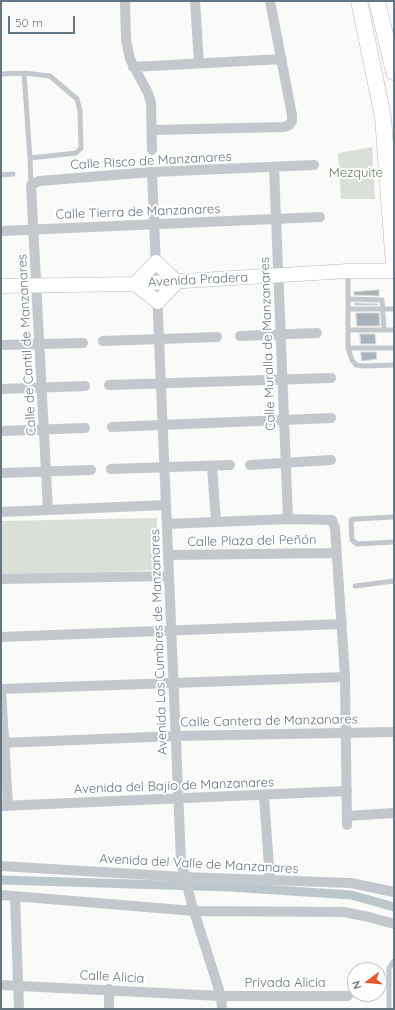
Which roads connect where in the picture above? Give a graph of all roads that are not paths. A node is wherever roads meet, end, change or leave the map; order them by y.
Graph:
1 (125, 1) edge
2 (194, 1) edge
3 (270, 1) edge
4 (359, 1) edge
5 (377, 1) edge
6 (389, 30) edge
7 (282, 59) junction
8 (199, 63) junction
9 (133, 67) junction
10 (394, 72) edge
11 (24, 73) junction
12 (1, 74) edge
13 (153, 130) junction
14 (152, 150) dead end
15 (30, 158) junction
16 (314, 166) dead end
17 (274, 167) junction
18 (152, 172) junction
19 (13, 174) dead end
20 (1, 175) edge
21 (31, 182) junction
22 (320, 217) dead end
23 (276, 219) junction
24 (154, 226) junction
25 (35, 229) junction
26 (1, 231) edge
27 (156, 262) junction
28 (394, 266) edge
29 (348, 271) junction
30 (394, 271) edge
31 (279, 275) junction
32 (156, 282) junction
33 (176, 282) junction
34 (37, 284) junction
35 (135, 284) junction
36 (1, 286) edge
37 (348, 299) junction
38 (158, 302) junction
39 (348, 309) junction
40 (383, 309) junction
41 (394, 309) edge
42 (384, 329) junction
43 (348, 330) junction
44 (394, 330) edge
45 (317, 333) dead end
46 (281, 334) junction
47 (240, 336) dead end
48 (217, 337) dead end
49 (160, 339) junction
50 (103, 341) dead end
51 (83, 342) dead end
52 (40, 344) junction
53 (1, 345) edge
54 (348, 348) junction
55 (394, 348) edge
56 (394, 365) edge
57 (332, 378) dead end
58 (282, 380) junction
59 (161, 384) junction
60 (109, 385) dead end
61 (85, 386) dead end
62 (43, 388) junction
63 (1, 389) edge
64 (331, 418) dead end
65 (284, 419) junction
66 (164, 426) junction
67 (85, 428) dead end
68 (112, 428) dead end
69 (44, 430) junction
70 (1, 431) edge
71 (331, 460) dead end
72 (286, 463) junction
73 (230, 465) dead end
74 (250, 465) dead end
75 (212, 466) junction
76 (164, 467) junction
77 (111, 469) dead end
78 (91, 470) dead end
79 (46, 471) junction
80 (1, 473) edge
81 (166, 504) junction
82 (48, 510) junction
83 (1, 512) edge
84 (394, 517) edge
85 (288, 520) junction
86 (216, 522) junction
87 (167, 524) junction
88 (394, 542) edge
89 (336, 553) junction
90 (168, 555) junction
91 (169, 576) junction
92 (1, 579) edge
93 (394, 582) edge
94 (355, 586) dead end
95 (342, 624) junction
96 (171, 630) junction
97 (1, 636) edge
98 (345, 677) junction
99 (173, 683) junction
100 (1, 689) edge
101 (345, 731) junction
102 (394, 732) edge
103 (176, 736) junction
104 (2, 743) edge
105 (347, 791) junction
106 (264, 796) junction
107 (178, 800) junction
108 (4, 806) edge
109 (394, 813) edge
110 (1, 866) edge
111 (184, 879) junction
112 (270, 881) junction
113 (394, 892) edge
114 (1, 895) edge
115 (15, 896) junction
116 (193, 908) junction
117 (394, 924) edge
118 (394, 961) edge
119 (1, 985) edge
120 (18, 986) junction
121 (109, 989) junction
122 (221, 996) junction
123 (347, 996) edge
124 (19, 1009) edge
125 (109, 1009) edge
126 (222, 1009) edge
127 (389, 1009) edge

1 - 9 street
2 - 8 street
3 - 7 street
4 - 28 main road
5 - 6 main road
6 - 10 main road
7 - 8 street
7 - 13 street
8 - 9 street
9 - 13 street
11 - 12 lane
11 - 15 lane
11 - 15 lane
13 - 14 street
15 - 21 lane
16 - 17 street, Calle Risco de Manzanares
17 - 18 street, Calle Risco de Manzanares
17 - 23 street, Calle Muralla de Manzanares
18 - 21 street, Calle Risco de Manzanares
18 - 24 street, Avenida Las Cumbres de Manzanares
19 - 20 lane
21 - 25 street, Calle de Cantil de Manzanares
22 - 23 street, Calle Tierra de Manzanares
23 - 24 street, Calle Tierra de Manzanares
23 - 31 street, Calle Muralla de Manzanares
24 - 25 street, Calle Tierra de Manzanares
24 - 27 street, Avenida Las Cumbres de Manzanares
25 - 26 street, Calle Tierra de Manzanares
25 - 34 street, Calle de Cantil de Manzanares
27 - 32 street, Avenida Las Cumbres de Manzanares
27 - 33 street
27 - 35 street
29 - 30 street, Avenida Pradera
29 - 31 street, Avenida Pradera
29 - 37 lane
31 - 33 street, Avenida Pradera
31 - 46 street, Calle Muralla de Manzanares
32 - 33 street, Avenida Pradera
32 - 35 street, Avenida Pradera
32 - 38 street, Avenida Las Cumbres de Manzanares
33 - 38 street
34 - 35 street, Avenida Pradera
34 - 36 street, Avenida Pradera
34 - 52 street, Calle de Cantil de Manzanares
35 - 38 street
37 - 39 lane
37 - 40 lane
38 - 49 street, Avenida Las Cumbres de Manzanares
39 - 40 lane
39 - 43 lane
40 - 41 lane
40 - 42 lane
42 - 43 lane
42 - 44 lane
43 - 54 lane
45 - 46 street
46 - 47 street
46 - 58 street, Calle Muralla de Manzanares
48 - 49 street
49 - 50 street
49 - 59 street, Avenida Las Cumbres de Manzanares
51 - 52 street
52 - 53 street
52 - 62 street, Calle de Cantil de Manzanares
54 - 55 lane
54 - 56 lane
57 - 58 street
58 - 59 street
58 - 65 street, Calle Muralla de Manzanares
59 - 60 street
59 - 66 street, Avenida Las Cumbres de Manzanares
61 - 62 street
62 - 63 street
62 - 69 street, Calle de Cantil de Manzanares
64 - 65 street
65 - 66 street
65 - 72 street, Calle Muralla de Manzanares
66 - 68 street
66 - 76 street, Avenida Las Cumbres de Manzanares
67 - 69 street
69 - 70 street
69 - 79 street, Calle de Cantil de Manzanares
71 - 72 street
72 - 74 street
72 - 85 street, Calle Muralla de Manzanares
73 - 75 street
75 - 76 street
75 - 86 street
76 - 77 street
76 - 81 street, Avenida Las Cumbres de Manzanares
78 - 79 street
79 - 80 street
79 - 82 street, Calle de Cantil de Manzanares
81 - 82 street
81 - 87 street, Avenida Las Cumbres de Manzanares
82 - 83 street
84 - 88 lane
85 - 86 street, Calle Plaza del Peñón
85 - 89 street, Calle Plaza del Peñón
86 - 87 street, Calle Plaza del Peñón
87 - 90 street, Avenida Las Cumbres de Manzanares
89 - 90 street, Calle Plaza del Peñón
89 - 95 street
90 - 91 street, Avenida Las Cumbres de Manzanares
91 - 92 street
91 - 96 street, Avenida Las Cumbres de Manzanares
93 - 94 lane
95 - 96 street
95 - 98 street
96 - 97 street
96 - 99 street, Avenida Las Cumbres de Manzanares
98 - 99 street
98 - 101 street
99 - 100 street
99 - 103 street, Avenida Las Cumbres de Manzanares
100 - 104 street
101 - 102 street, Calle Cantera de Manzanares
101 - 103 street, Calle Cantera de Manzanares
101 - 105 street
103 - 104 street, Calle Cantera de Manzanares
103 - 107 street, Avenida Las Cumbres de Manzanares
104 - 108 street
105 - 106 street, Avenida del Bajío de Manzanares
105 - 109 street
106 - 107 street, Avenida del Bajío de Manzanares
106 - 112 street
107 - 108 street, Avenida del Bajío de Manzanares
107 - 111 street, Avenida Las Cumbres de Manzanares
110 - 111 street, Avenida del Valle de Manzanares
111 - 112 street, Avenida del Valle de Manzanares
111 - 116 street, Avenida Las Cumbres de Manzanares
112 - 113 street, Avenida del Valle de Manzanares
114 - 115 street
115 - 116 street
115 - 120 street
116 - 117 street
116 - 122 street, Avenida Las Cumbres de Manzanares
118 - 127 lane
119 - 120 street, Calle Alicia
120 - 121 street, Calle Alicia
120 - 124 street
121 - 122 street, Calle Alicia
121 - 125 street
122 - 123 street, Privada Alicia
122 - 126 street, Avenida Las Cumbres de Manzanares

